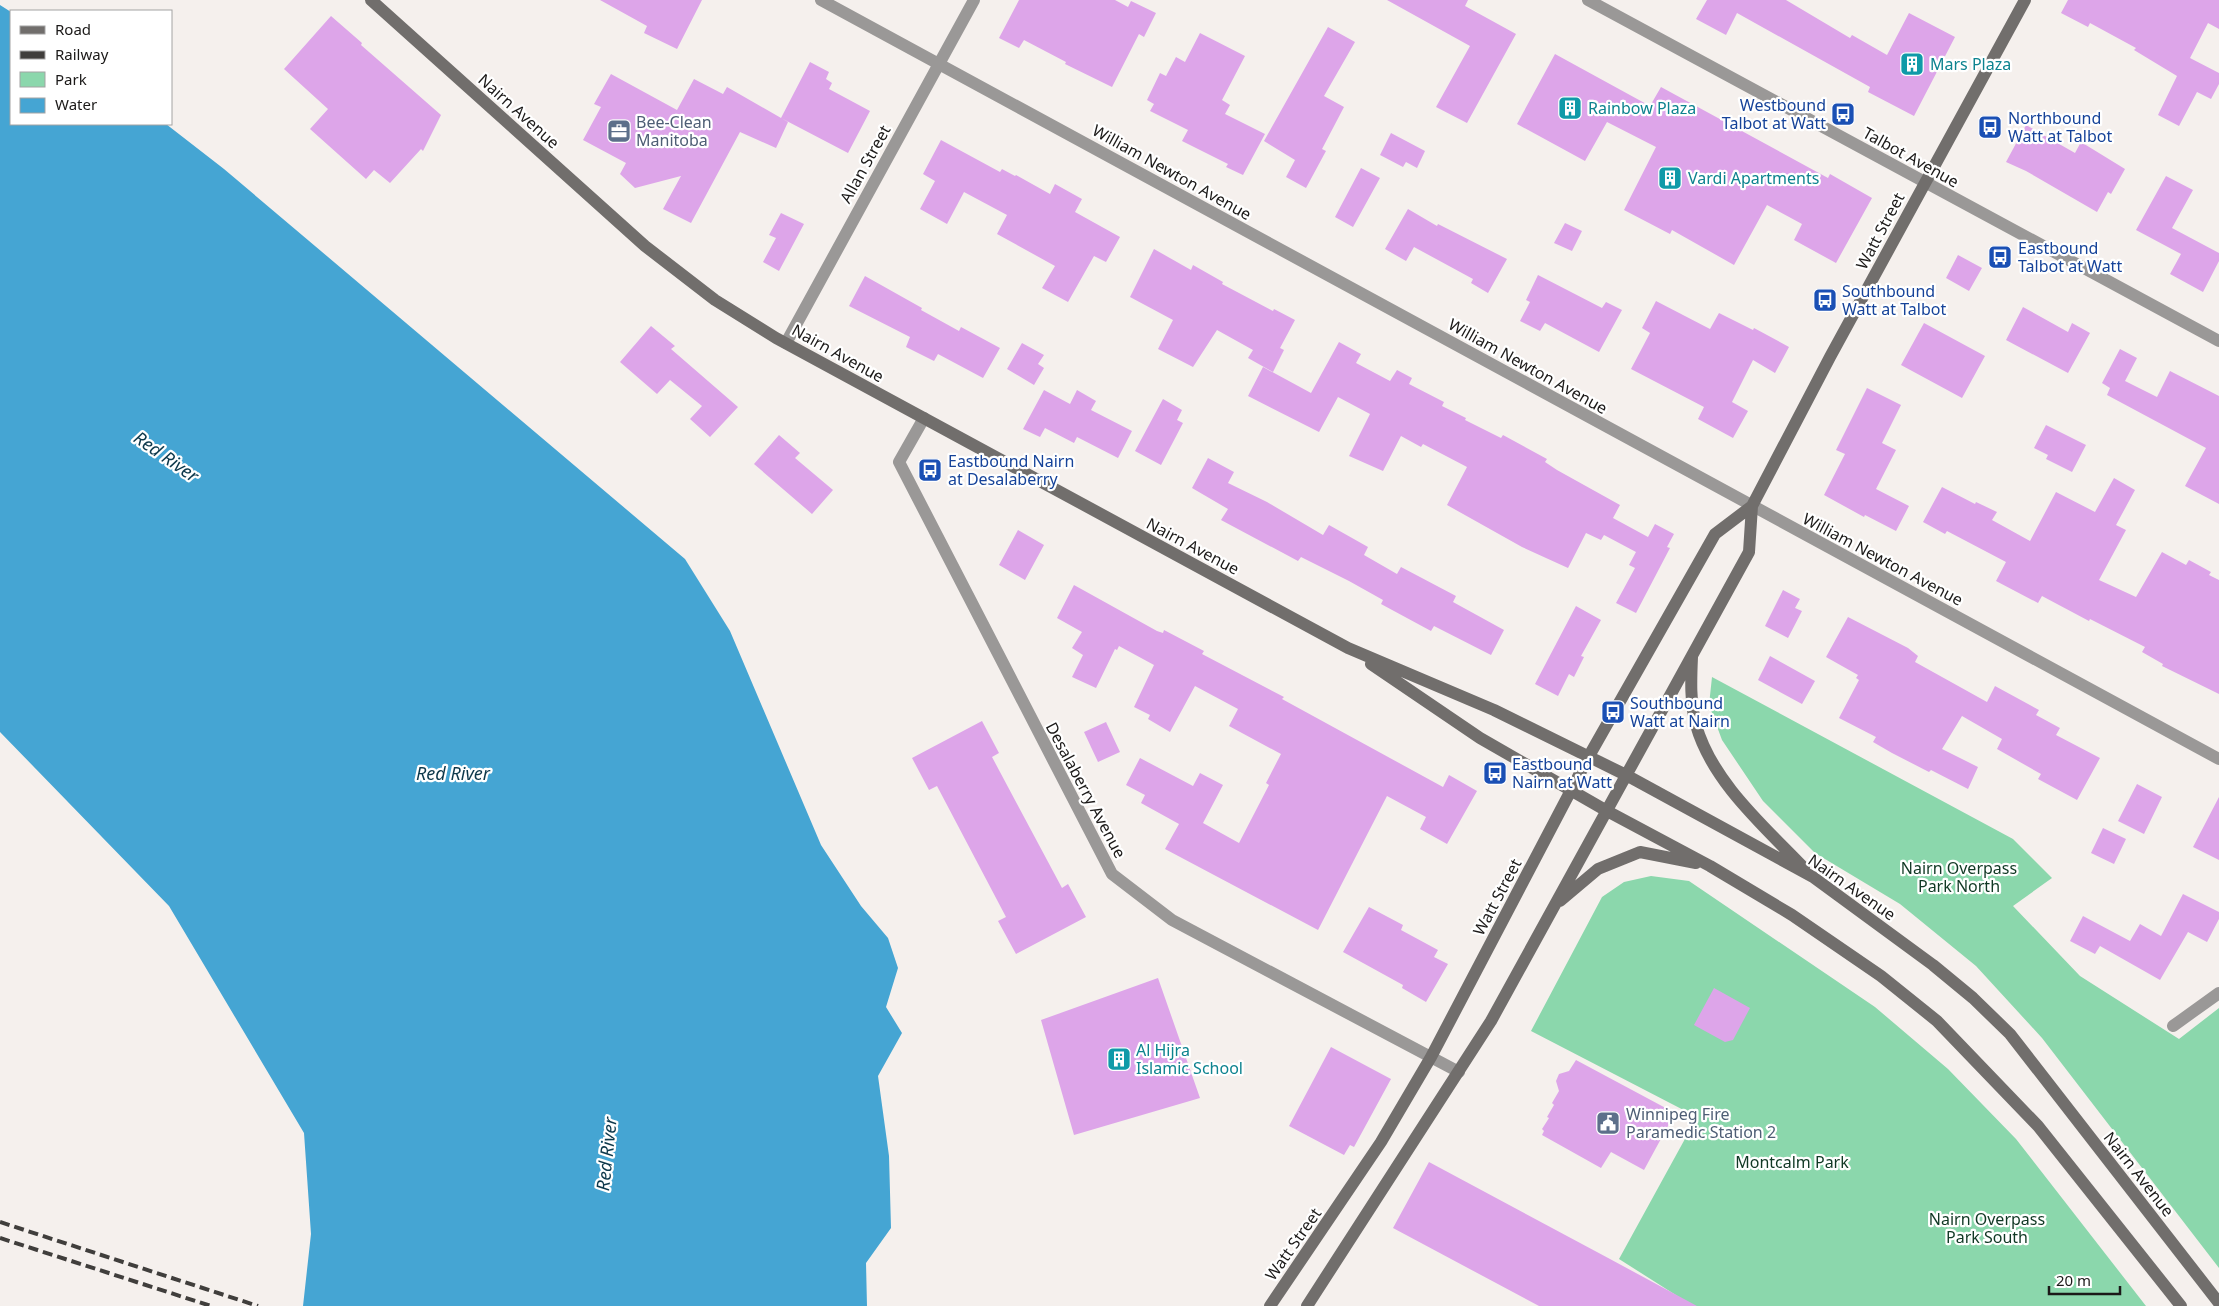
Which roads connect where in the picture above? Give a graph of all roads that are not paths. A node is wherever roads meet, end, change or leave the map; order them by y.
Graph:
1 (371, 0) edge
2 (821, 0) edge
3 (974, 0) edge
4 (1588, 0) edge
5 (2025, 0) edge
6 (939, 64) junction
7 (1924, 183) junction
8 (2219, 342) edge
9 (786, 343) junction
10 (924, 418) junction
11 (1752, 506) junction
12 (1348, 648) junction
13 (1692, 654) junction
14 (1589, 756) junction
15 (2219, 759) edge
16 (1626, 775) junction
17 (1572, 791) junction
18 (1607, 811) junction
19 (1710, 866) junction
20 (1813, 877) junction
21 (1553, 908) junction
22 (2219, 993) edge
23 (2173, 1026) dead end
24 (1431, 1057) junction
25 (1459, 1072) junction
26 (2219, 1303) edge
27 (1270, 1306) edge
28 (1307, 1306) edge
29 (2181, 1306) edge

1 - 9 main road, Nairn Avenue
2 - 6 street, William Newton Avenue
3 - 6 street, Allan Street
4 - 7 street, Talbot Avenue
5 - 7 main road, Watt Street
6 - 9 street, Allan Street
6 - 11 street, William Newton Avenue
7 - 8 street, Talbot Avenue
7 - 11 main road, Watt Street
9 - 10 main road, Nairn Avenue
10 - 12 main road, Nairn Avenue
10 - 24 street, Desalaberry Avenue
11 - 13 main road, Watt Street
11 - 14 main road, Watt Street
11 - 15 street, William Newton Avenue
12 - 14 main road, Nairn Avenue
12 - 17 main road, Nairn Avenue
13 - 16 main road, Watt Street
13 - 20 main road
14 - 16 main road, Nairn Avenue
14 - 17 main road, Watt Street
16 - 18 main road, Watt Street
16 - 20 main road, Nairn Avenue
17 - 18 main road, Nairn Avenue
17 - 24 main road, Watt Street
18 - 19 main road, Nairn Avenue
18 - 21 main road, Watt Street
19 - 21 main road
19 - 29 main road, Nairn Avenue
20 - 26 main road, Nairn Avenue
21 - 25 main road, Watt Street
22 - 23 street
24 - 25 street, Desalaberry Avenue
24 - 27 main road, Watt Street
25 - 28 main road, Watt Street

